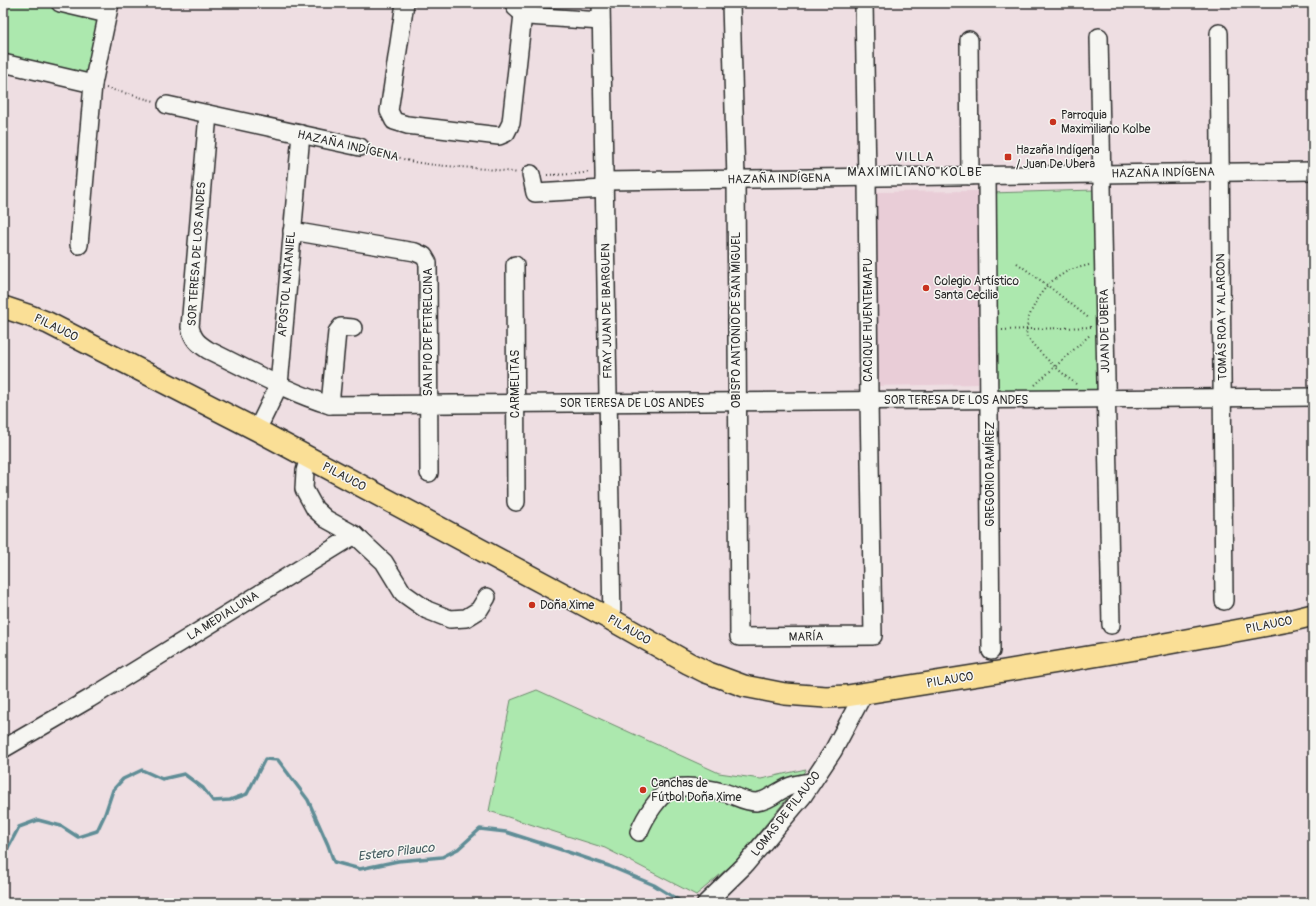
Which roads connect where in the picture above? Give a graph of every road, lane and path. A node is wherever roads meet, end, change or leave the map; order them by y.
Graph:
1 (60, 3) edge
2 (405, 3) edge
3 (601, 3) edge
4 (731, 3) edge
5 (864, 3) edge
6 (109, 9) edge
7 (539, 10) edge
8 (601, 21) junction
9 (1219, 33) dead end
10 (1099, 37) dead end
11 (968, 40) dead end
12 (3, 63) edge
13 (93, 84) junction
14 (167, 105) joint
15 (208, 114) junction
16 (301, 134) junction
17 (360, 147) joint
18 (1313, 171) edge
19 (1220, 172) junction
20 (531, 174) junction
21 (1102, 174) junction
22 (970, 176) junction
23 (987, 176) junction
24 (867, 178) junction
25 (604, 179) junction
26 (736, 180) junction
27 (292, 231) junction
28 (79, 245) dead end
29 (1104, 261) junction
30 (1017, 263) dead end
31 (515, 265) dead end
32 (1047, 285) junction
33 (3, 307) edge
34 (1093, 322) dead end
35 (1092, 327) dead end
36 (353, 328) dead end
37 (1027, 329) junction
38 (988, 330) junction
39 (1094, 332) dead end
40 (1056, 367) junction
41 (279, 385) junction
42 (1082, 388) dead end
43 (1222, 397) junction
44 (1313, 397) edge
45 (1106, 399) junction
46 (989, 400) junction
47 (1018, 400) junction
48 (868, 401) junction
49 (737, 402) junction
50 (609, 403) junction
51 (428, 404) junction
52 (515, 404) junction
53 (330, 405) junction
54 (257, 430) junction
55 (309, 458) junction
56 (429, 473) dead end
57 (516, 502) dead end
58 (355, 535) junction
59 (487, 597) dead end
60 (1224, 601) dead end
61 (1313, 614) edge
62 (612, 620) junction
63 (1111, 625) dead end
64 (873, 636) joint
65 (739, 638) joint
66 (991, 652) dead end
67 (864, 693) junction
68 (3, 749) edge
69 (812, 782) junction
70 (639, 832) dead end
71 (706, 903) edge

1 - 6 street
2 - 7 street
3 - 8 street, FRAY JUAN DE IBARGUEN
4 - 26 street, OBISPO ANTONIO DE SAN MIGUEL
5 - 24 street, CACIQUE HUENTEMAPU
6 - 13 street
7 - 8 street
8 - 25 street, FRAY JUAN DE IBARGUEN
9 - 19 street, TOMÁS ROA Y ALARCON
10 - 21 street, JUAN DE UBERA
11 - 22 street
12 - 13 street
13 - 14 path
13 - 28 street
14 - 15 street, HAZAÑA INDÍGENA
15 - 16 street, HAZAÑA INDÍGENA
15 - 41 street, SOR TERESA DE LOS ANDES
16 - 17 street, HAZAÑA INDÍGENA
16 - 27 street, APOSTOL NATANIEL
17 - 20 path, HAZAÑA INDÍGENA
18 - 19 street, HAZAÑA INDÍGENA
19 - 21 street, HAZAÑA INDÍGENA
19 - 43 street, TOMÁS ROA Y ALARCON
20 - 25 path, HAZAÑA INDÍGENA
20 - 25 street, HAZAÑA INDÍGENA
21 - 23 street, HAZAÑA INDÍGENA
21 - 29 street, JUAN DE UBERA
22 - 23 street, HAZAÑA INDÍGENA
22 - 24 street, HAZAÑA INDÍGENA
23 - 38 street, GREGORIO RAMÍREZ
24 - 26 street, HAZAÑA INDÍGENA
24 - 48 street, CACIQUE HUENTEMAPU
25 - 26 street, HAZAÑA INDÍGENA
25 - 50 street, FRAY JUAN DE IBARGUEN
26 - 49 street, OBISPO ANTONIO DE SAN MIGUEL
27 - 41 street, APOSTOL NATANIEL
27 - 51 street, SAN PIO DE PETRELCINA
29 - 32 path
29 - 45 street, JUAN DE UBERA
30 - 32 path
31 - 52 street, CARMELITAS
32 - 34 path
32 - 37 path
33 - 54 main road, PILAUCO
35 - 37 path
36 - 53 street
37 - 38 path
37 - 40 path
38 - 46 street, GREGORIO RAMÍREZ
39 - 40 path
40 - 42 path
40 - 47 path
41 - 53 street, SOR TERESA DE LOS ANDES
41 - 54 street, APOSTOL NATANIEL
43 - 44 street, SOR TERESA DE LOS ANDES
43 - 45 street, SOR TERESA DE LOS ANDES
43 - 60 street, TOMÁS ROA Y ALARCON
45 - 47 street, SOR TERESA DE LOS ANDES
45 - 63 street, JUAN DE UBERA
46 - 47 street, SOR TERESA DE LOS ANDES
46 - 48 street, SOR TERESA DE LOS ANDES
46 - 66 street, GREGORIO RAMÍREZ
48 - 49 street, SOR TERESA DE LOS ANDES
48 - 64 street, CACIQUE HUENTEMAPU
49 - 50 street, SOR TERESA DE LOS ANDES
49 - 65 street, OBISPO ANTONIO DE SAN MIGUEL
50 - 52 street, SOR TERESA DE LOS ANDES
50 - 62 street, FRAY JUAN DE IBARGUEN
51 - 52 street, SOR TERESA DE LOS ANDES
51 - 53 street, SOR TERESA DE LOS ANDES
51 - 56 street, SAN PIO DE PETRELCINA
52 - 57 street, CARMELITAS
54 - 55 main road, PILAUCO
55 - 58 street
55 - 62 main road, PILAUCO
58 - 59 street
58 - 68 street, LA MEDIALUNA
61 - 67 main road, PILAUCO
62 - 67 main road, PILAUCO
64 - 65 street, MARÍA
67 - 69 street, LOMAS DE PILAUCO
69 - 70 street
69 - 71 street, LOMAS DE PILAUCO

